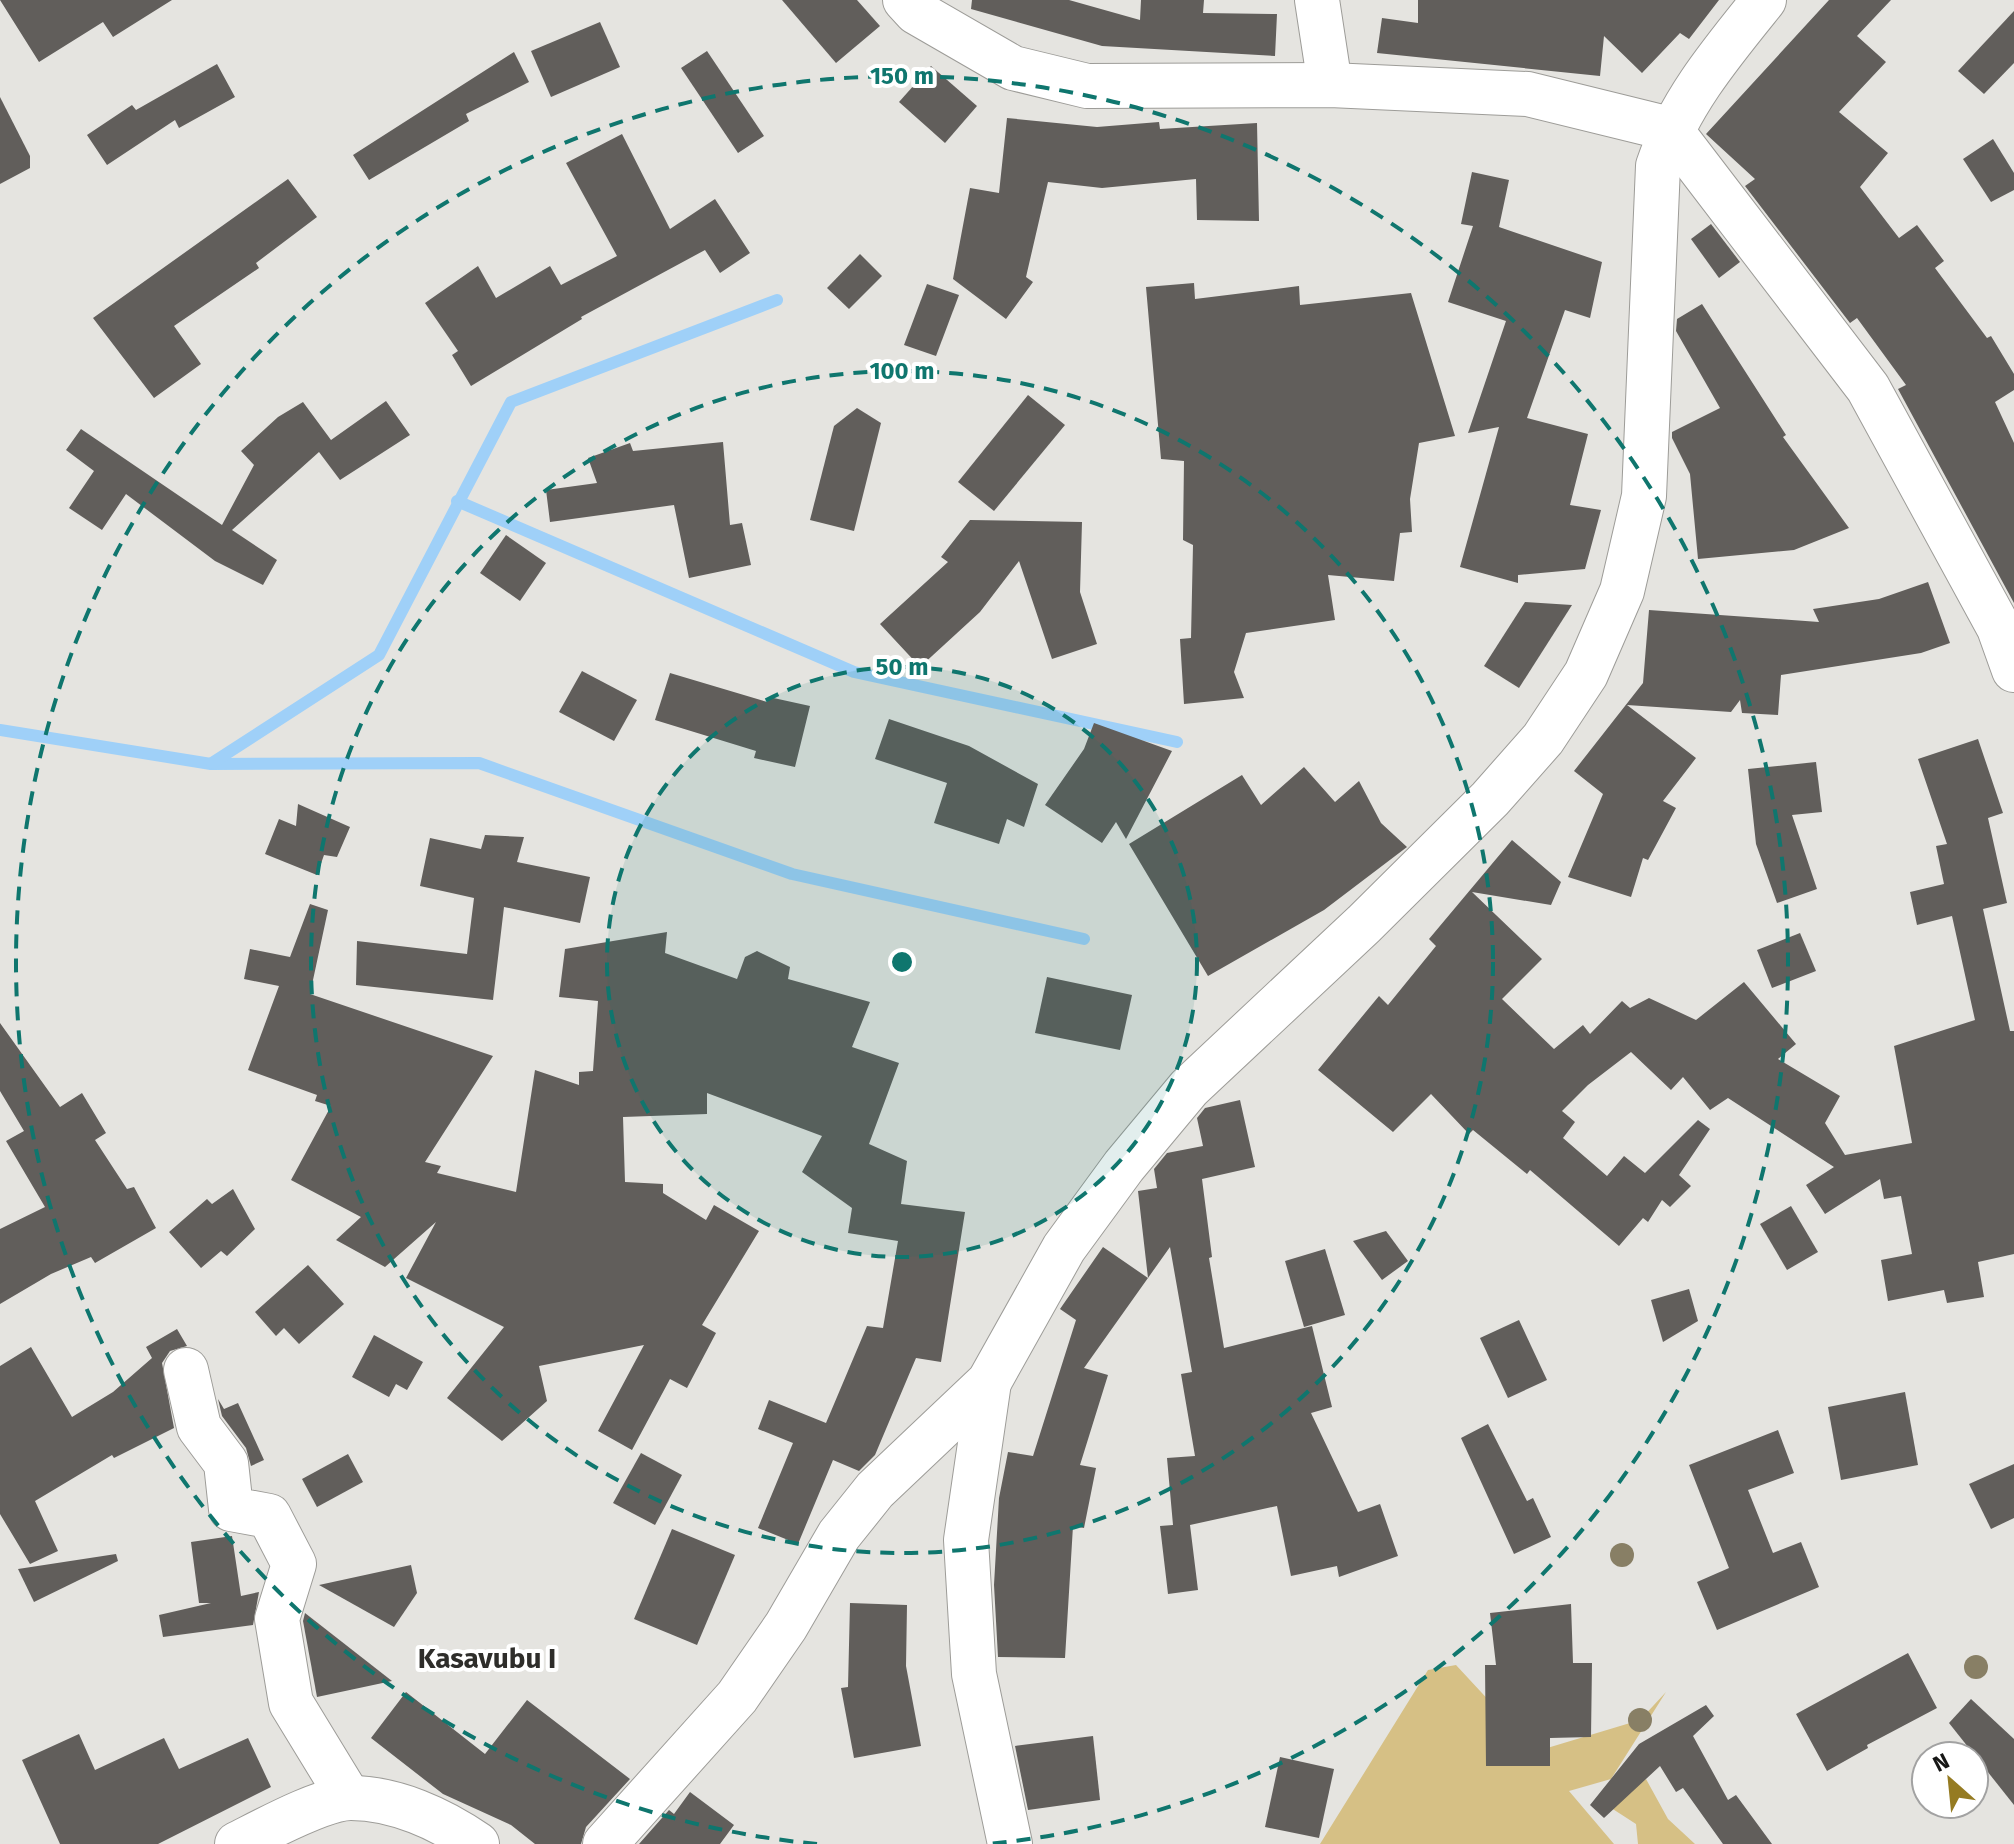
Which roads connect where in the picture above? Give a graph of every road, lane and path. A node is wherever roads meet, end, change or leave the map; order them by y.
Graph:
1 (905, 0) edge
2 (1317, 0) edge
3 (1764, 0) edge
4 (1330, 85) junction
5 (1670, 129) junction
6 (2014, 670) edge
7 (186, 1370) dead end
8 (989, 1382) junction
9 (349, 1798) junction
10 (237, 1844) edge
11 (477, 1844) edge
12 (605, 1844) edge
13 (1010, 1844) edge

1 - 4 street
2 - 4 street
3 - 5 street
4 - 5 street
5 - 6 street
5 - 8 street
7 - 9 street
8 - 12 street
8 - 13 street
9 - 10 street
9 - 11 street

